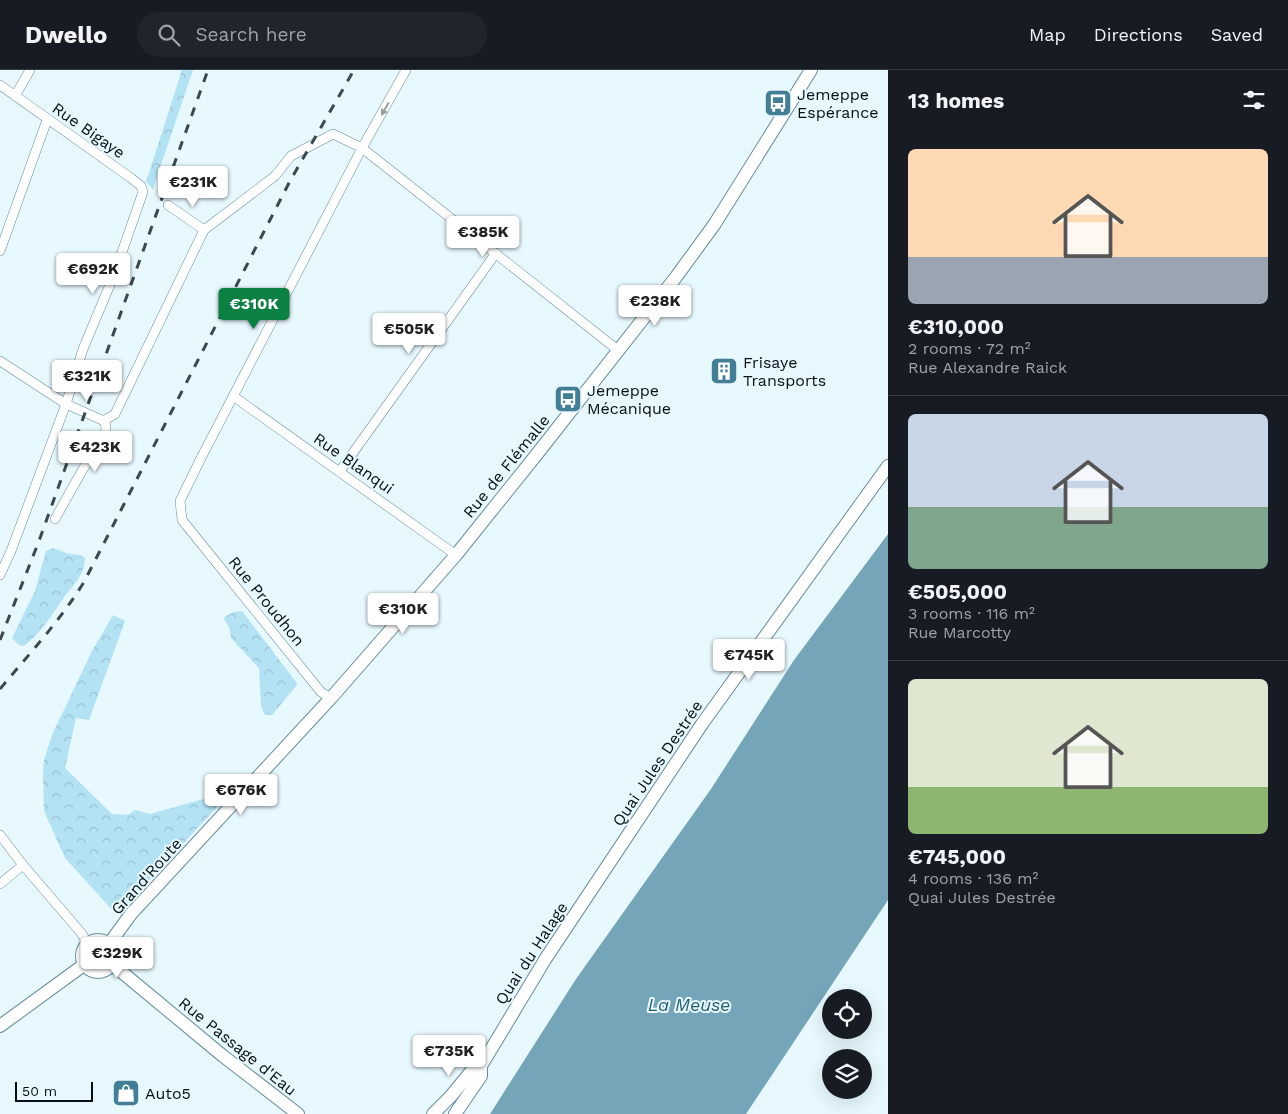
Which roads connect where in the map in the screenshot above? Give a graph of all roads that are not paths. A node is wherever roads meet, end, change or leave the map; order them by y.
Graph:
1 (30, 70) edge
2 (406, 70) edge
3 (811, 70) edge
4 (0, 85) edge
5 (15, 96) junction
6 (47, 120) junction
7 (362, 148) junction
8 (168, 205) dead end
9 (204, 230) junction
10 (0, 251) edge
11 (496, 253) junction
12 (619, 351) junction
13 (0, 361) edge
14 (233, 396) junction
15 (66, 404) junction
16 (105, 420) junction
17 (888, 466) edge
18 (340, 471) junction
19 (55, 519) dead end
20 (456, 555) junction
21 (0, 575) edge
22 (331, 698) junction
23 (0, 835) edge
24 (23, 865) junction
25 (0, 884) edge
26 (595, 886) joint
27 (109, 944) junction
28 (88, 945) junction
29 (85, 964) junction
30 (112, 964) junction
31 (0, 1026) edge
32 (481, 1066) junction
33 (298, 1114) edge
34 (433, 1114) edge
35 (455, 1114) edge

1 - 5 street
2 -> 7 street
3 - 12 street, Rue de Flémalle
4 - 5 street, Rue Bigaye
5 - 6 street, Rue Bigaye
6 - 10 street
6 - 15 street, Rue Bigaye
7 - 9 street
7 - 11 street
7 - 14 street
8 - 9 street
9 - 16 street
11 - 12 street
11 - 18 street
12 - 20 street, Rue de Flémalle
13 - 15 street
14 - 18 street, Rue Blanqui
14 - 22 street, Rue Proudhon
15 - 16 street
15 - 21 street
16 - 19 street
17 - 26 street, Quai Jules Destrée
18 - 20 street, Rue Blanqui
20 - 22 street, Rue de Flémalle
22 - 27 street, Grand'Route
23 - 24 street
24 - 25 street
24 - 28 street
26 - 32 street, Quai du Halage
27 - 28 street
27 - 30 street
28 - 29 street
29 - 30 street
29 - 31 street
30 - 33 street, Rue Passage d'Eau
32 - 34 street, Quai du Halage
32 - 35 street, Quai du Halage

